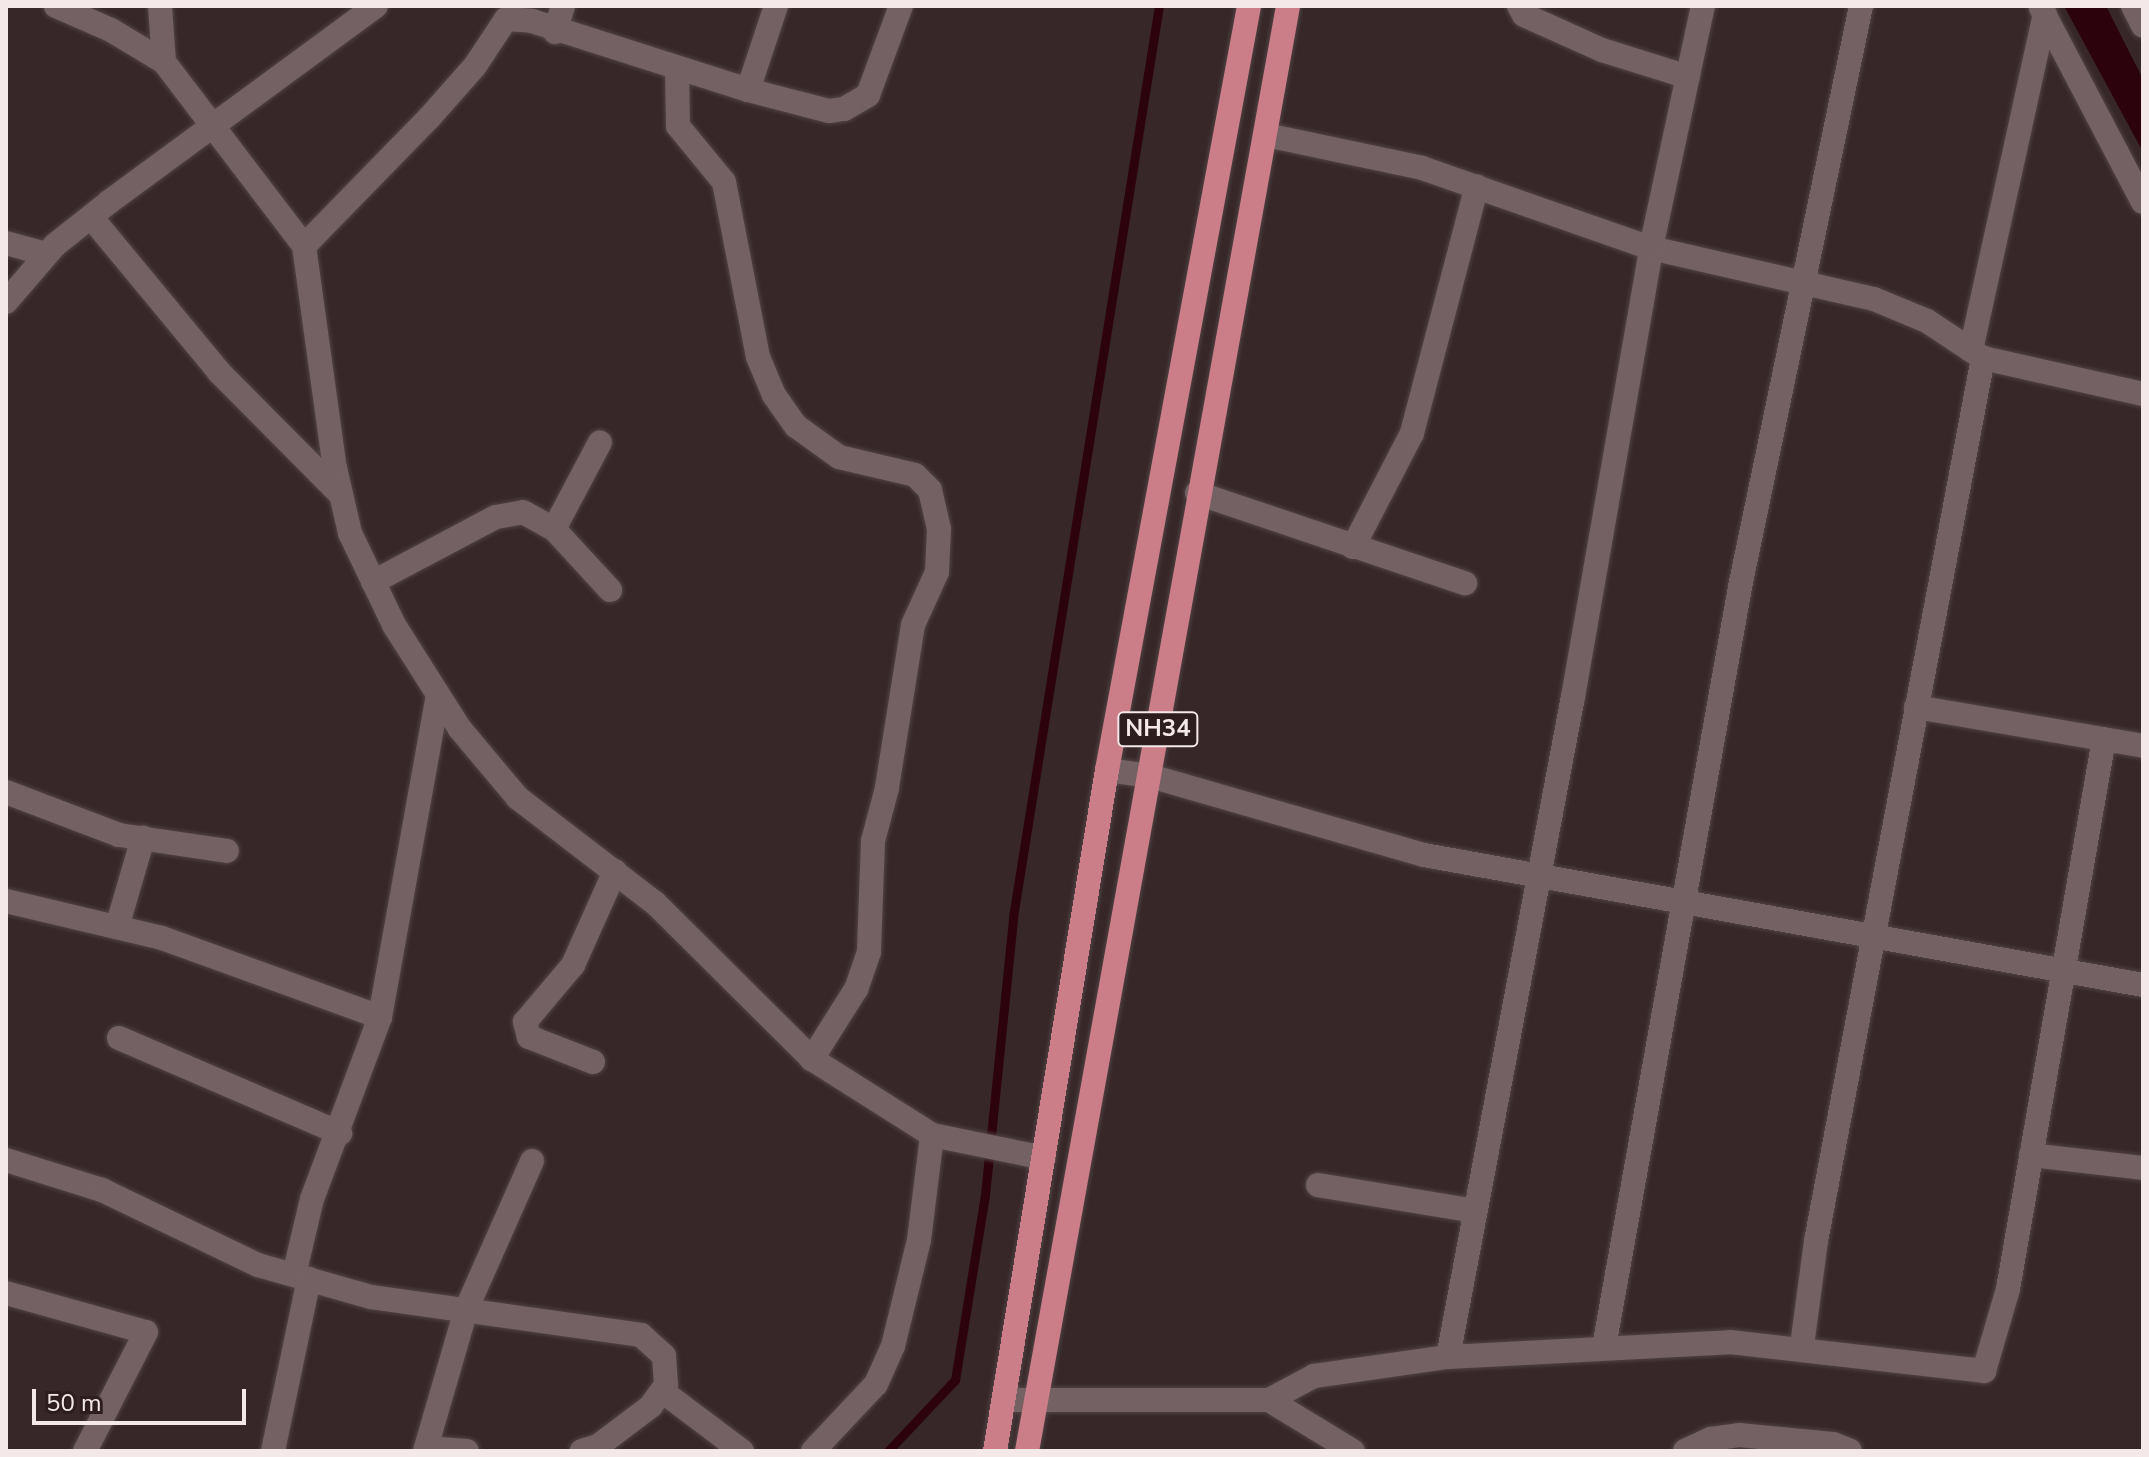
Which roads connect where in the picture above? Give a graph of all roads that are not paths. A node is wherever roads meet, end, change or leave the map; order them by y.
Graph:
1 (56, 6) edge
2 (160, 6) edge
3 (376, 6) edge
4 (563, 6) edge
5 (776, 6) edge
6 (901, 6) edge
7 (1249, 6) edge
8 (1288, 6) edge
9 (1519, 6) edge
10 (1703, 6) edge
11 (1861, 6) edge
12 (2133, 6) edge
13 (2042, 10) edge
14 (2143, 26) edge
15 (555, 32) junction
16 (164, 62) junction
17 (677, 68) junction
18 (1688, 77) junction
19 (748, 90) junction
20 (215, 125) junction
21 (1266, 135) junction
22 (1477, 186) junction
23 (2143, 202) edge
24 (91, 217) junction
25 (6, 243) edge
26 (304, 246) junction
27 (1651, 248) junction
28 (46, 254) junction
29 (1803, 282) junction
30 (6, 302) edge
31 (1977, 354) junction
32 (2143, 394) edge
33 (600, 442) dead end
34 (1197, 493) junction
35 (341, 495) junction
36 (554, 529) junction
37 (1353, 547) junction
38 (373, 582) junction
39 (1465, 583) dead end
40 (610, 590) dead end
41 (438, 695) junction
42 (1916, 707) junction
43 (2104, 739) junction
44 (2143, 746) edge
45 (1107, 770) junction
46 (1150, 776) junction
47 (6, 792) edge
48 (143, 838) junction
49 (227, 851) dead end
50 (615, 871) junction
51 (1536, 876) junction
52 (6, 901) edge
53 (1682, 902) junction
54 (117, 927) junction
55 (1876, 937) junction
56 (2063, 971) junction
57 (2143, 985) edge
58 (380, 1017) junction
59 (119, 1038) dead end
60 (812, 1059) junction
61 (593, 1062) dead end
62 (340, 1133) junction
63 (943, 1139) junction
64 (2031, 1155) junction
65 (1044, 1158) junction
66 (6, 1160) edge
67 (532, 1161) dead end
68 (2143, 1168) edge
69 (1318, 1185) dead end
70 (1475, 1211) junction
71 (302, 1277) junction
72 (6, 1293) edge
73 (466, 1310) junction
74 (1802, 1346) junction
75 (1604, 1347) junction
76 (1448, 1357) junction
77 (662, 1391) junction
78 (1038, 1399) junction
79 (1005, 1400) junction
80 (1269, 1400) junction
81 (426, 1450) edge
82 (85, 1451) edge
83 (273, 1451) edge
84 (467, 1451) edge
85 (582, 1451) edge
86 (742, 1451) edge
87 (813, 1451) edge
88 (995, 1451) edge
89 (1027, 1451) edge
90 (1353, 1451) edge
91 (1685, 1451) edge
92 (1850, 1451) edge

1 - 16 street
2 - 16 street
3 - 20 street
4 - 15 street
5 - 19 street
6 - 19 street
7 - 45 highway, NH34
8 - 21 highway, NH34
9 - 18 street
10 - 18 street
11 - 29 street
12 - 14 street
13 - 23 street
13 - 31 street
15 - 17 street
15 - 26 street
16 - 20 street
17 - 19 street
17 - 60 street
18 - 27 street
20 - 24 street
20 - 26 street
21 - 22 street
21 - 34 highway, NH34
22 - 27 street
22 - 37 street
24 - 28 street
24 - 35 street
25 - 28 street
26 - 35 street
27 - 29 street
27 - 51 street
28 - 30 street
29 - 31 street
29 - 53 street
31 - 32 street
31 - 42 street
33 - 36 street
34 - 37 street
34 - 46 highway, NH34
35 - 38 street
36 - 38 street
36 - 40 street
37 - 39 street
38 - 41 street
41 - 50 street
41 - 58 street
42 - 43 street
42 - 55 street
43 - 44 street
43 - 56 street
45 - 46 street
45 - 65 highway, NH34
46 - 51 street
46 - 78 highway, NH34
47 - 48 street
48 - 49 street
48 - 54 street
50 - 60 street
50 - 61 street
51 - 53 street
51 - 70 street
52 - 54 street
53 - 55 street
53 - 75 street
54 - 58 street
55 - 56 street
55 - 74 street
56 - 57 street
56 - 64 street
58 - 62 street
59 - 62 street
60 - 63 street
62 - 71 street
63 - 65 street
63 - 87 street
64 - 68 street
64 - 74 street
65 - 79 highway, NH34
66 - 71 street
67 - 73 street
69 - 70 street
70 - 76 street
71 - 73 street
71 - 83 street
72 - 82 street
73 - 77 street
73 - 81 street
74 - 75 street
75 - 76 street
76 - 80 street
77 - 85 street
77 - 86 street
78 - 79 street
78 - 80 street
78 - 89 highway, NH34
79 - 88 highway, NH34
80 - 90 street
81 - 84 street
91 - 92 street

